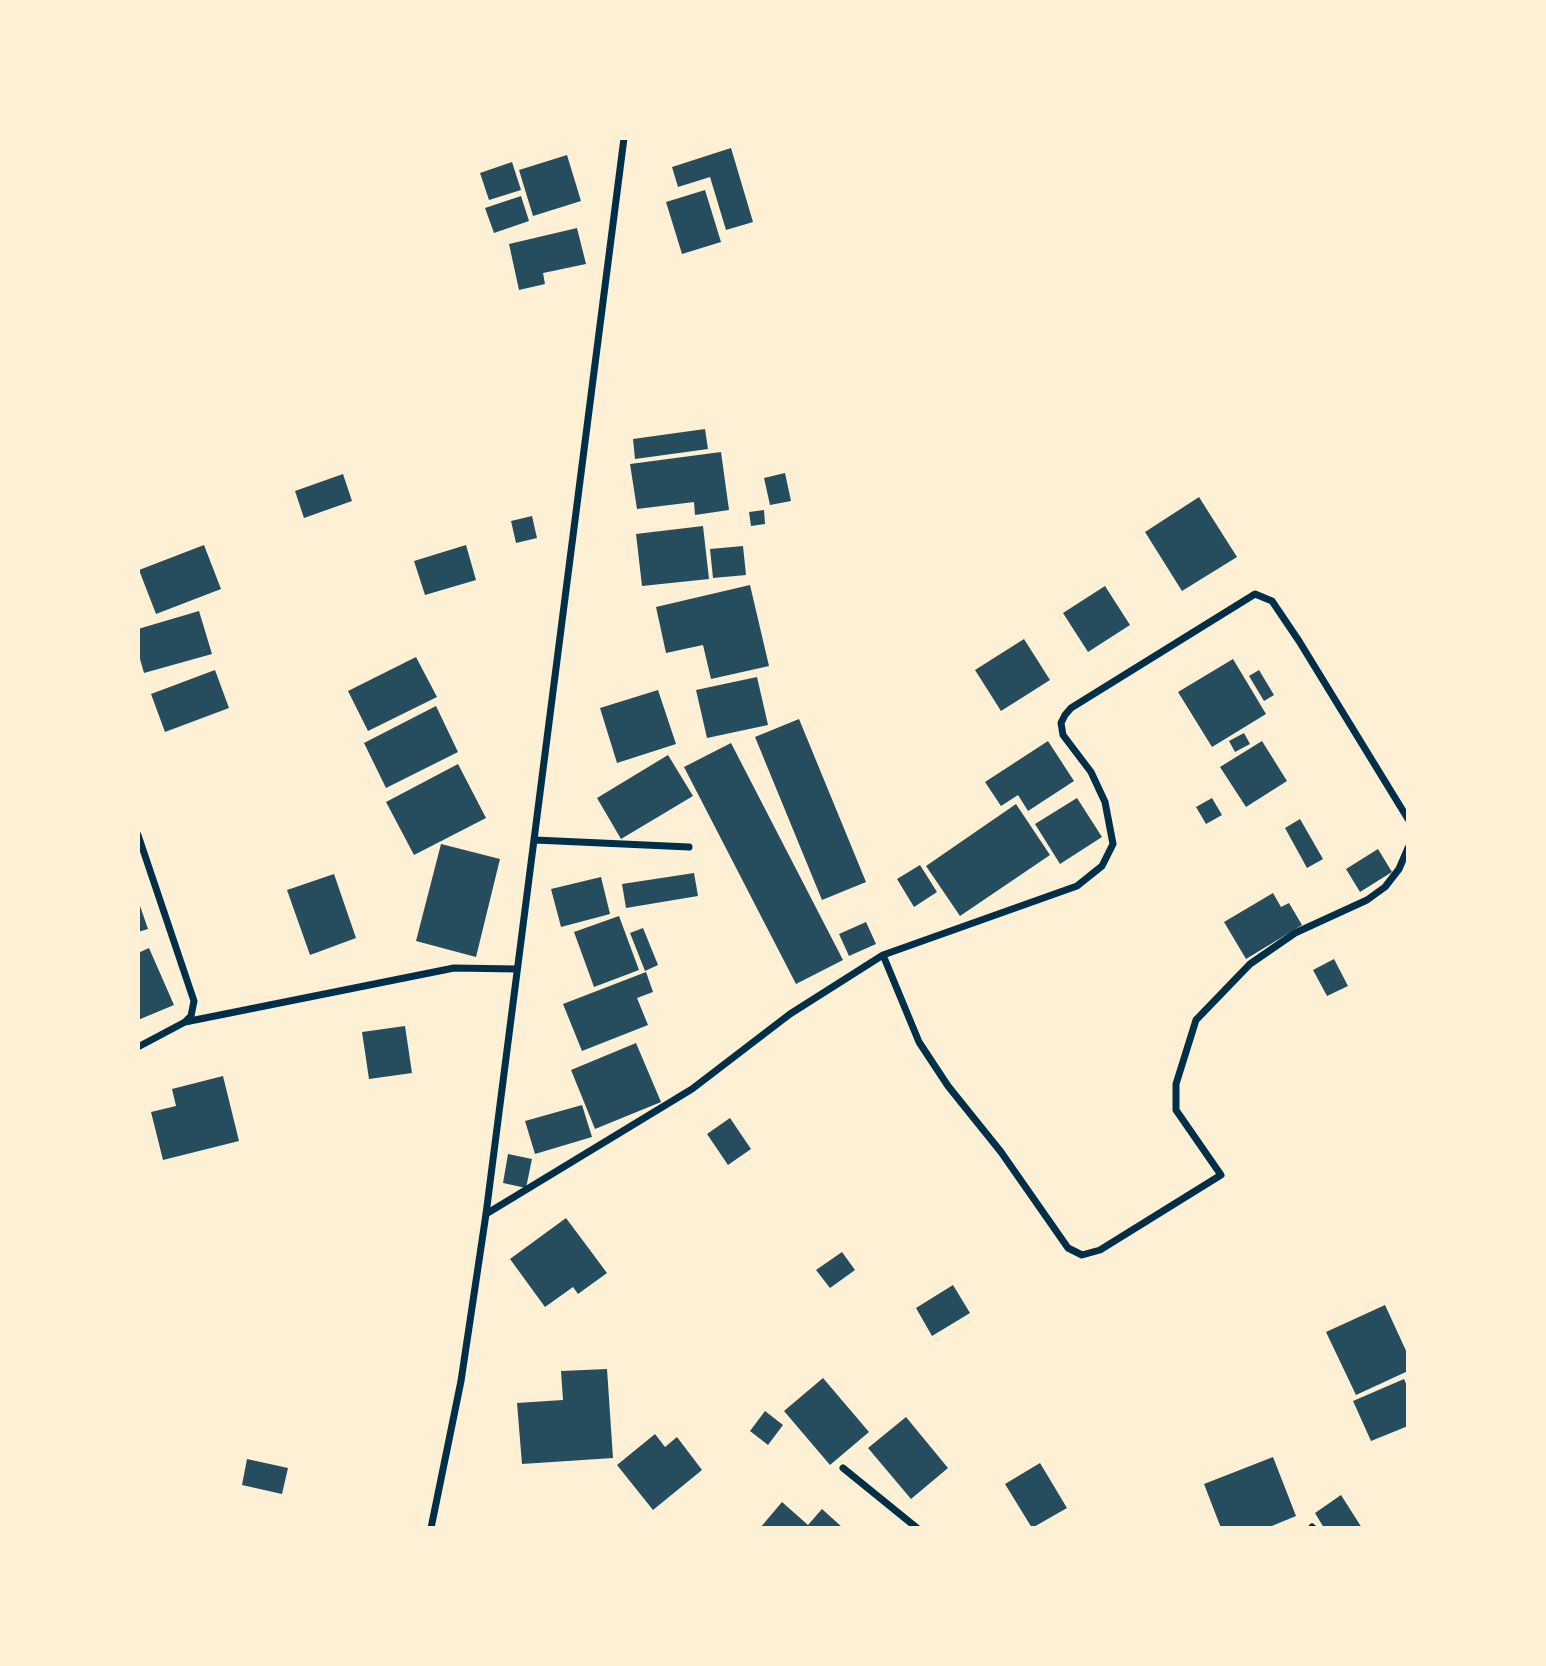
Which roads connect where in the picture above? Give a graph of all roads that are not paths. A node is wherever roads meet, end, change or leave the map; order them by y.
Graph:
1 (624, 138) edge
2 (1408, 819) edge
3 (138, 835) edge
4 (536, 840) junction
5 (690, 848) dead end
6 (1408, 849) edge
7 (883, 955) junction
8 (517, 970) junction
9 (185, 1022) junction
10 (138, 1047) edge
11 (486, 1214) junction
12 (842, 1468) dead end
13 (431, 1528) edge
14 (917, 1528) edge

1 - 4 street
2 - 7 street
3 - 9 street
4 - 5 street
4 - 8 street
6 - 7 street
7 - 11 street
8 - 9 street
8 - 11 street
9 - 10 street
11 - 13 street
12 - 14 street

